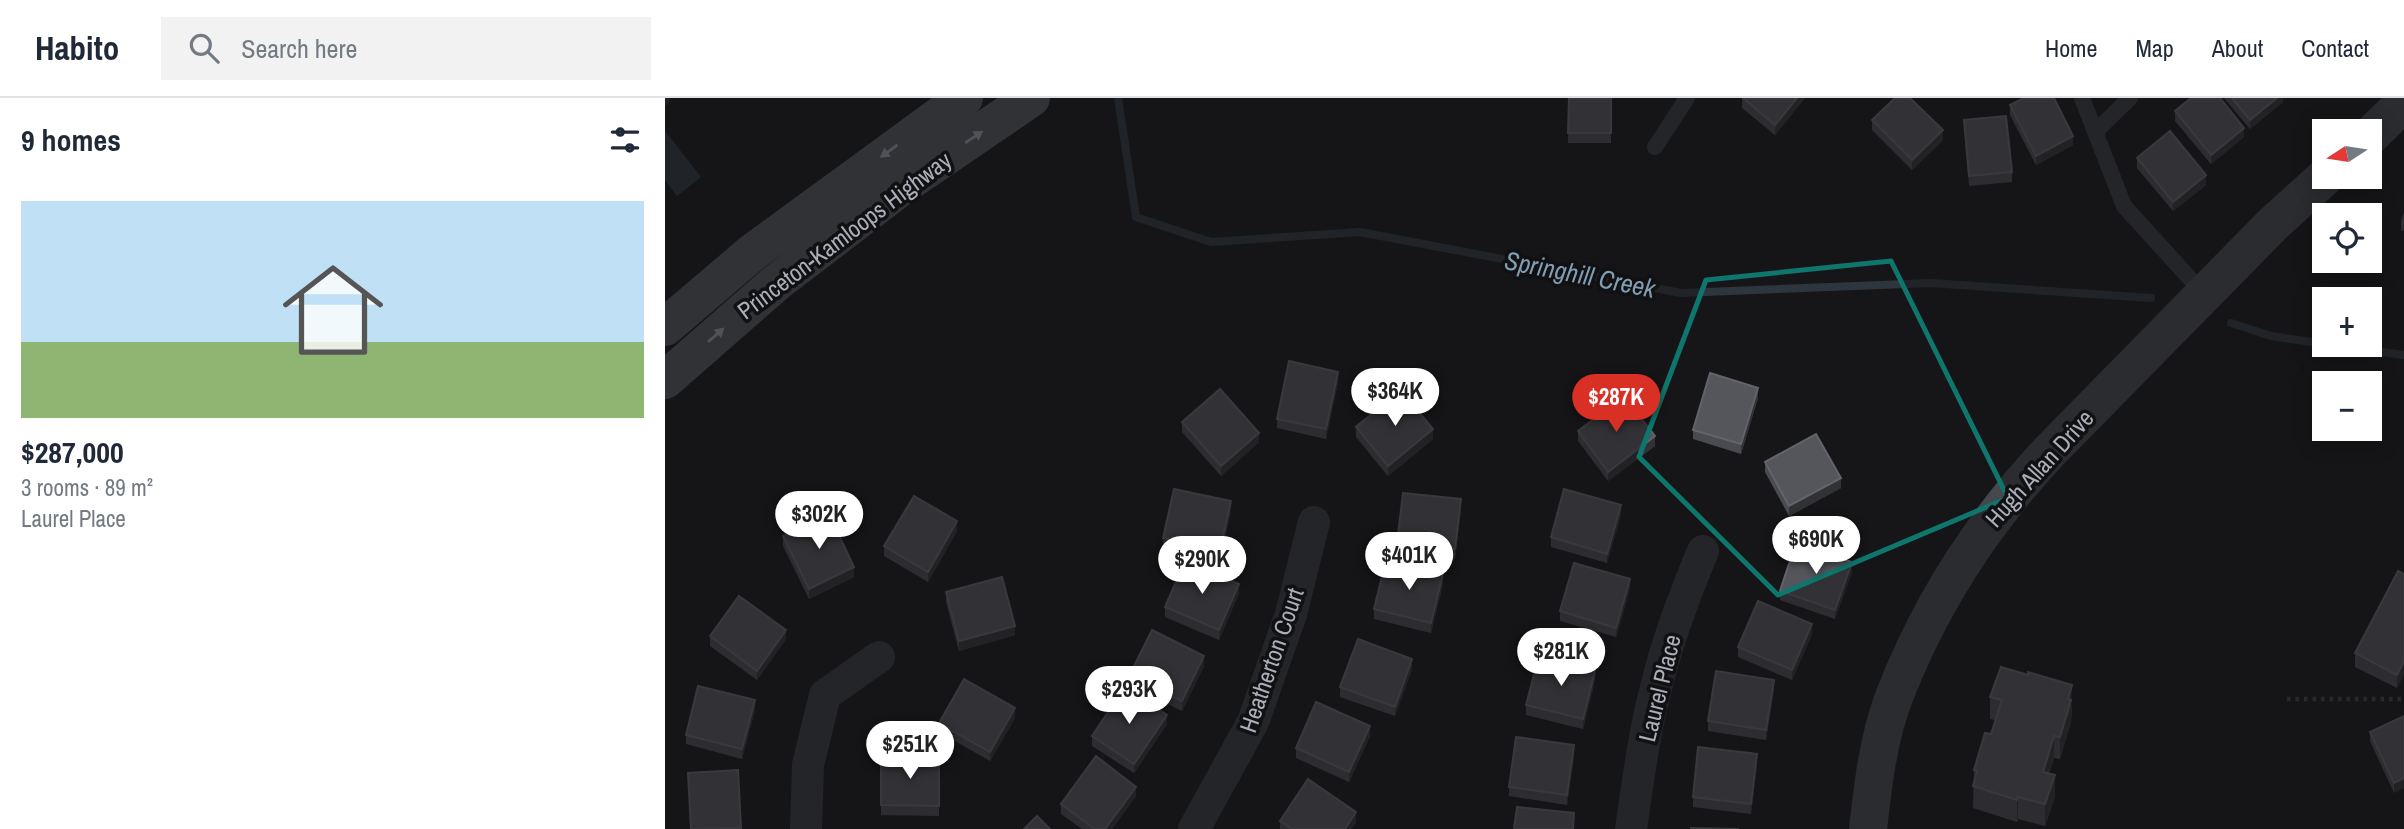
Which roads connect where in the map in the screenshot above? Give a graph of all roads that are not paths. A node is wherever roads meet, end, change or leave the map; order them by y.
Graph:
1 (964, 98) edge
2 (1031, 98) edge
3 (1687, 98) edge
4 (2083, 98) edge
5 (2130, 98) edge
6 (2404, 103) edge
7 (2382, 124) edge
8 (2095, 132) junction
9 (1655, 147) dead end
10 (2312, 189) edge
11 (2204, 294) junction
12 (665, 327) edge
13 (665, 380) edge
14 (1314, 522) dead end
15 (1703, 551) dead end
16 (879, 657) dead end
17 (806, 829) edge
18 (1193, 829) edge
19 (1631, 829) edge
20 (1868, 829) edge

1 -> 12 main road, Princeton-Kamloops Highway
13 -> 2 main road, Princeton-Kamloops Highway
3 - 9 lane
4 - 8 lane
5 - 8 lane
6 - 7 main road
8 - 11 lane
10 - 11 main road, Hugh Allan Drive
11 - 20 main road, Hugh Allan Drive
14 - 18 street, Heatherton Court
15 - 19 street, Laurel Place
16 - 17 street

